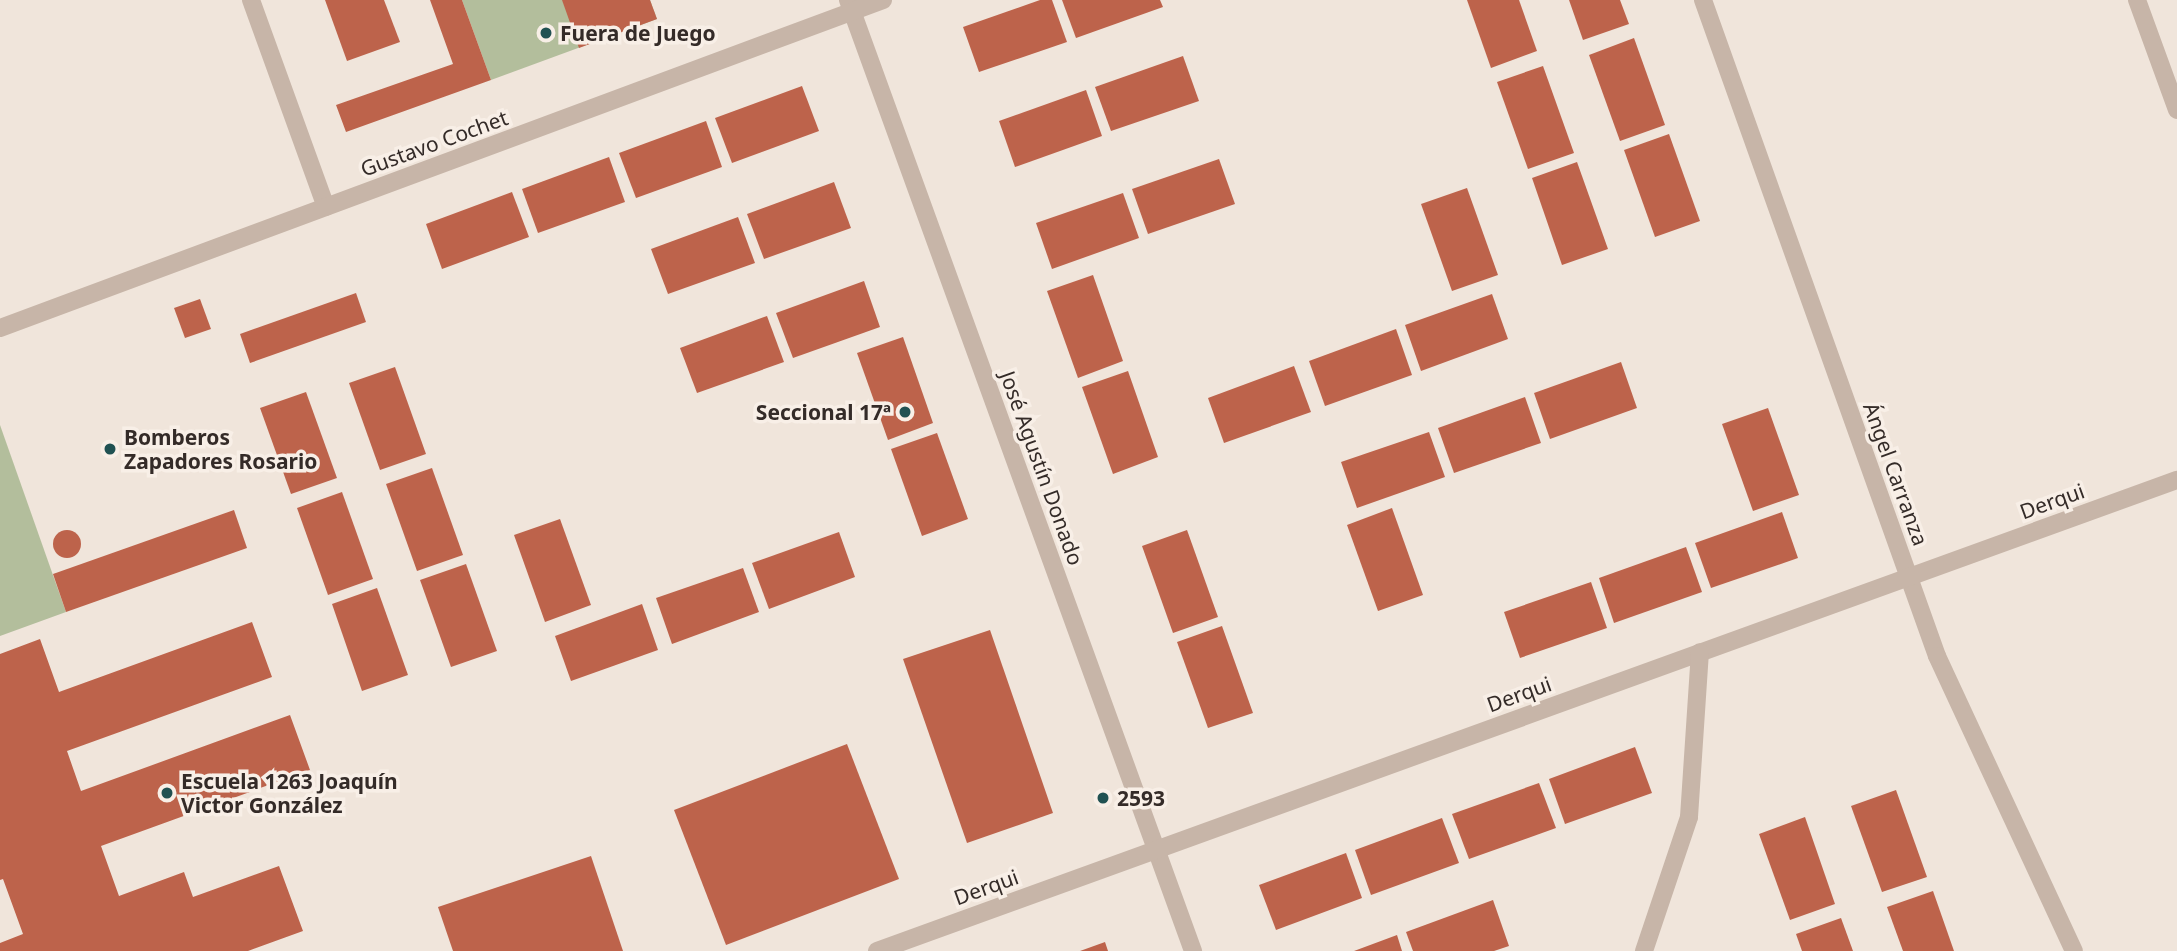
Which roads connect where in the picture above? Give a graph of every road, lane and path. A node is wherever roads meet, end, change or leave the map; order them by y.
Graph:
1 (251, 0) edge
2 (883, 0) edge
3 (1703, 0) edge
4 (2137, 0) edge
5 (850, 6) edge
6 (2177, 110) edge
7 (326, 207) junction
8 (0, 328) edge
9 (2177, 480) edge
10 (1909, 577) junction
11 (1700, 652) junction
12 (1156, 850) junction
13 (877, 951) edge
14 (1193, 951) edge
15 (1644, 951) edge
16 (2074, 951) edge

1 - 7 street
2 - 5 street, Gustavo Cochet
3 - 10 street, Ángel Carranza
4 - 6 street
5 - 7 street, Gustavo Cochet
5 - 12 street, José Agustín Donado
7 - 8 street, Gustavo Cochet
9 - 10 street, Derqui
10 - 11 street, Derqui
10 - 16 street, Ángel Carranza
11 - 12 street, Derqui
11 - 15 street
12 - 13 street, Derqui
12 - 14 street, José Agustín Donado

